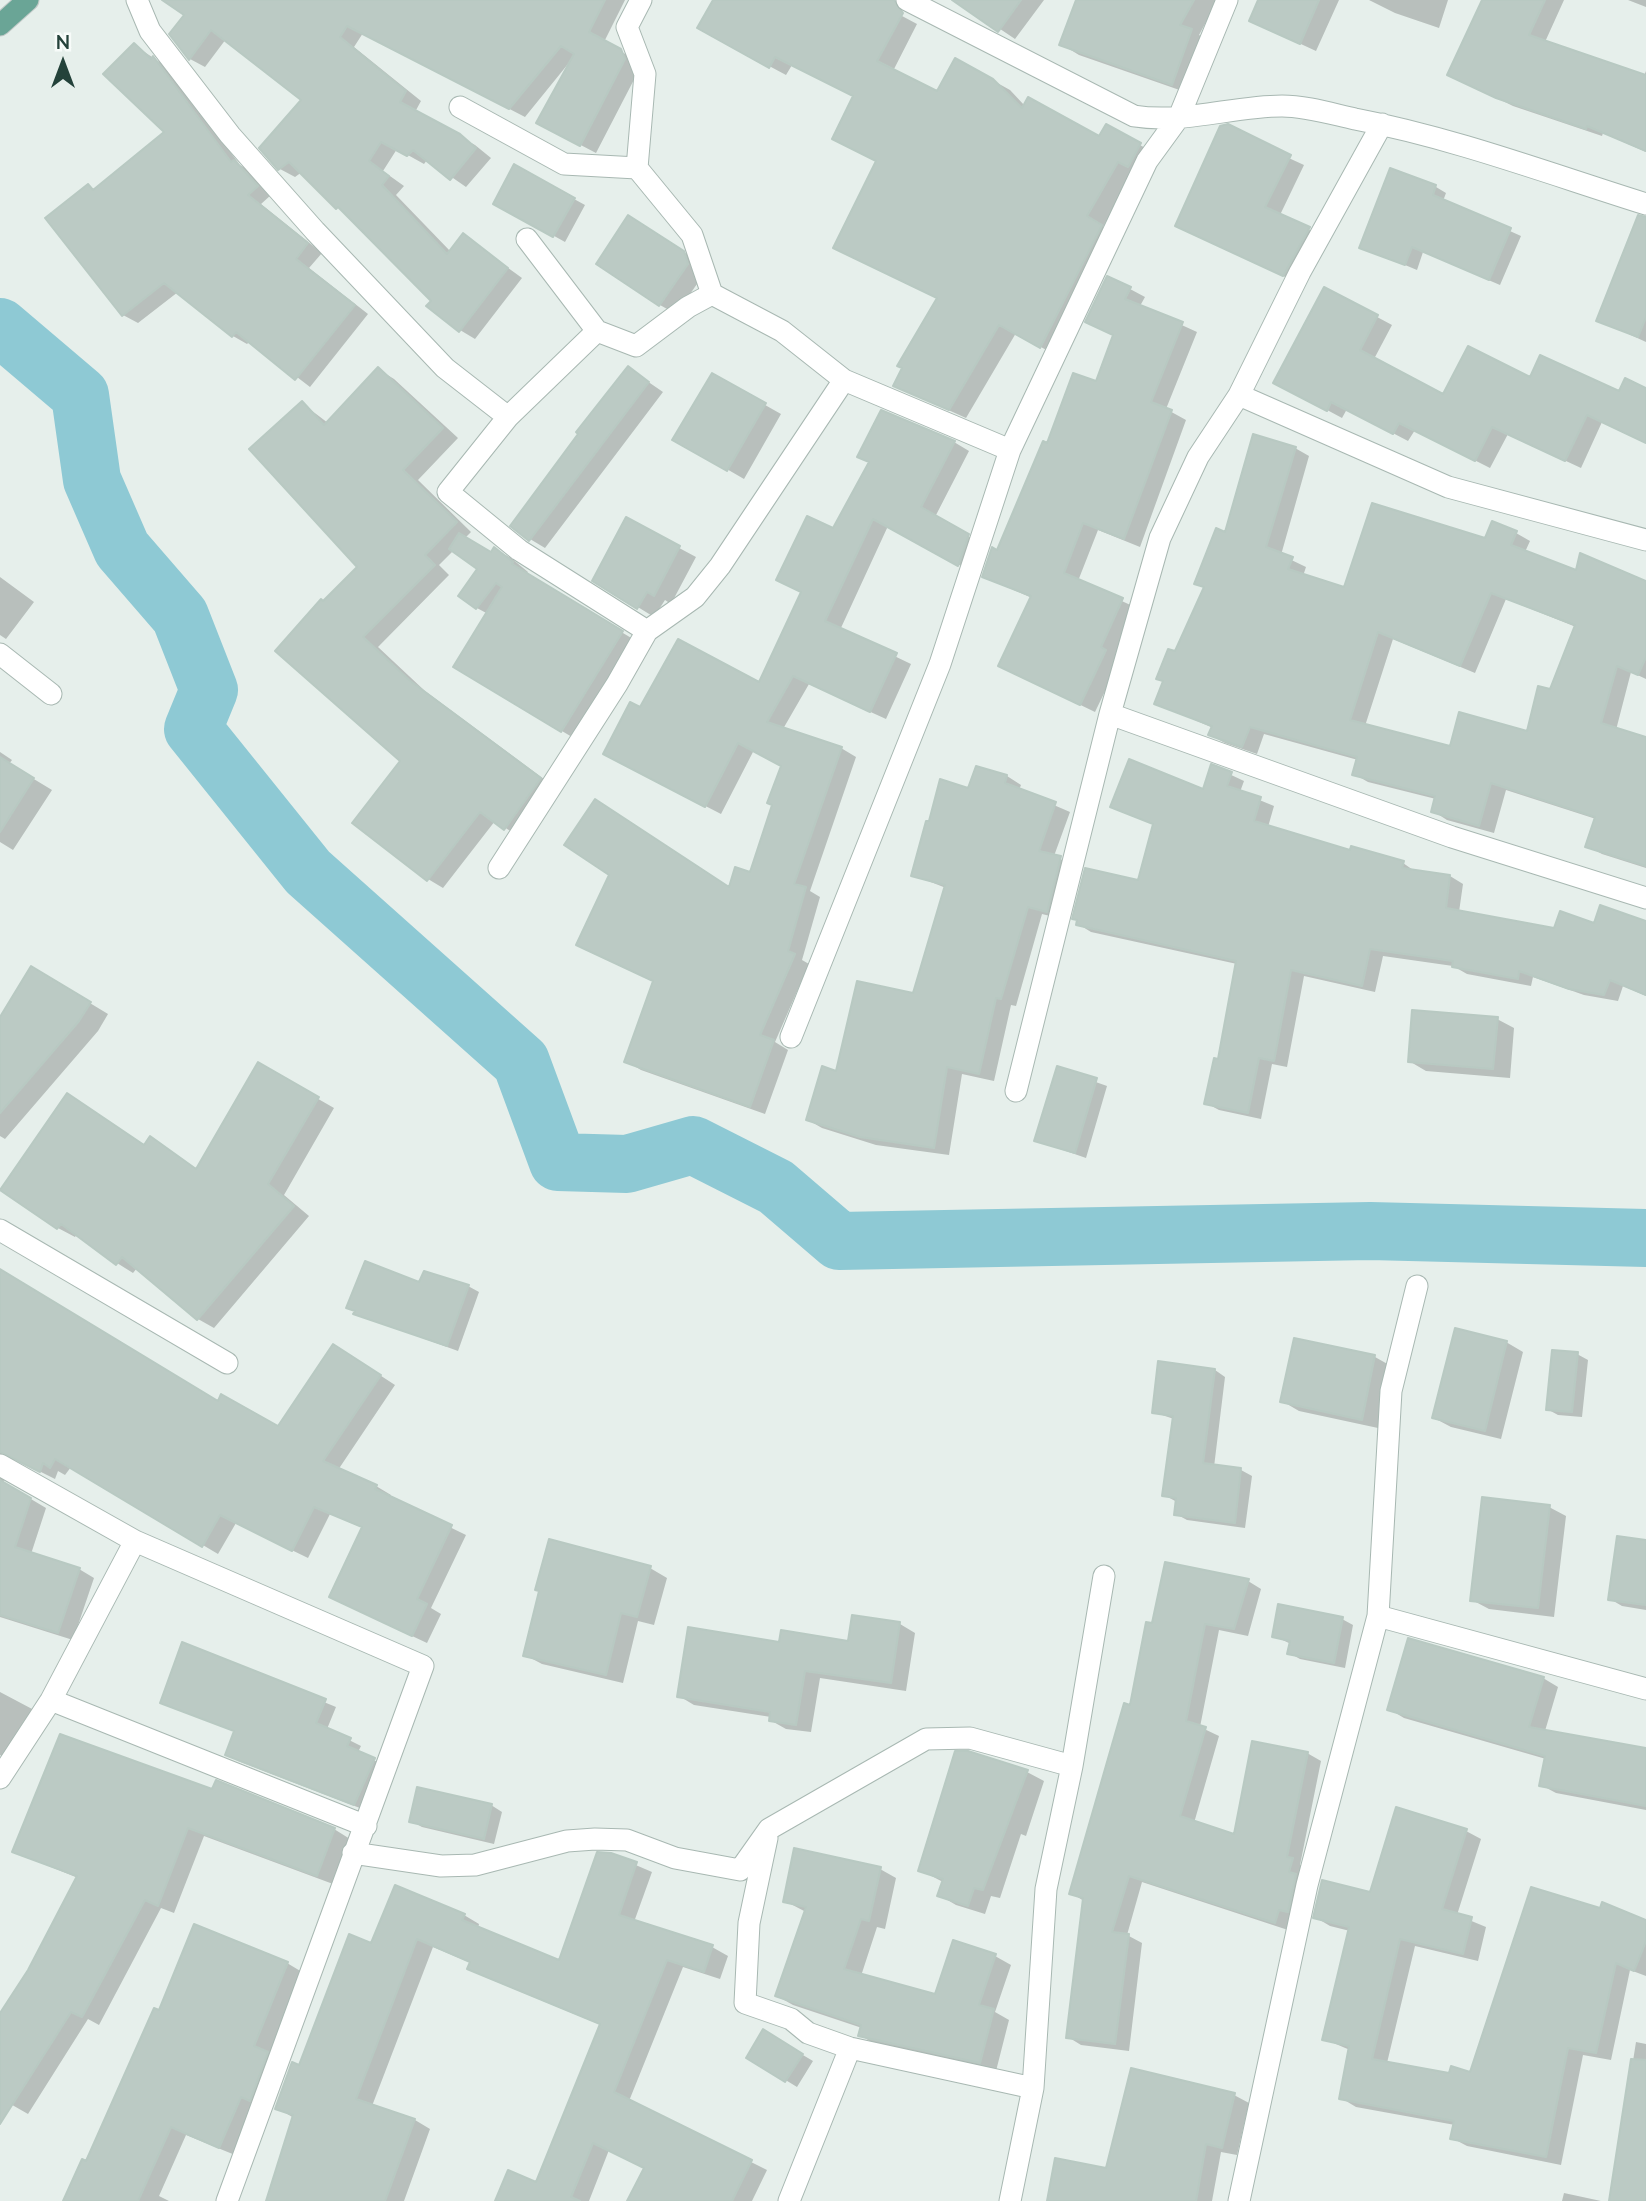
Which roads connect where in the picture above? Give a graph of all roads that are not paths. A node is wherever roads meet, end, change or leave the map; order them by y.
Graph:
1 (28, 0) edge
2 (137, 0) edge
3 (641, 0) edge
4 (907, 0) edge
5 (1227, 0) edge
6 (0, 25) edge
7 (460, 107) dead end
8 (1179, 117) junction
9 (1382, 124) junction
10 (637, 168) junction
11 (1646, 204) edge
12 (527, 239) dead end
13 (712, 294) junction
14 (597, 331) junction
15 (844, 380) junction
16 (1239, 395) junction
17 (508, 417) junction
18 (1010, 450) junction
19 (1646, 540) edge
20 (647, 631) junction
21 (0, 654) edge
22 (51, 694) dead end
23 (1110, 714) junction
24 (499, 869) dead end
25 (1646, 898) edge
26 (791, 1037) dead end
27 (1016, 1091) dead end
28 (0, 1230) edge
29 (1417, 1286) dead end
30 (227, 1363) dead end
31 (0, 1465) edge
32 (135, 1541) junction
33 (1104, 1576) dead end
34 (1378, 1616) junction
35 (1646, 1689) edge
36 (51, 1700) junction
37 (1072, 1766) junction
38 (0, 1778) edge
39 (366, 1826) junction
40 (769, 1829) junction
41 (353, 1853) junction
42 (850, 2048) junction
43 (1033, 2088) junction
44 (228, 2201) edge
45 (789, 2201) edge
46 (1010, 2201) edge
47 (1239, 2201) edge

1 - 6 main road
2 - 17 street
3 - 10 street
4 - 8 street
5 - 8 street
7 - 10 street
8 - 9 street
8 - 18 street
9 - 11 street
9 - 16 street
10 - 13 street
12 - 14 street
13 - 14 street
13 - 15 street
14 - 17 street
15 - 18 street
15 - 20 street
16 - 19 street
16 - 23 street
17 - 20 street
18 - 26 street
20 - 24 street
21 - 22 street
23 - 25 street
23 - 27 street
28 - 30 street
29 - 34 street
31 - 32 street
32 - 36 street
32 - 39 street
33 - 37 street
34 - 35 street
34 - 47 street
36 - 38 street
36 - 39 street
37 - 40 street
37 - 43 street
39 - 41 street
40 - 41 street
40 - 42 street
41 - 44 street
42 - 43 street
42 - 45 street
43 - 46 street

